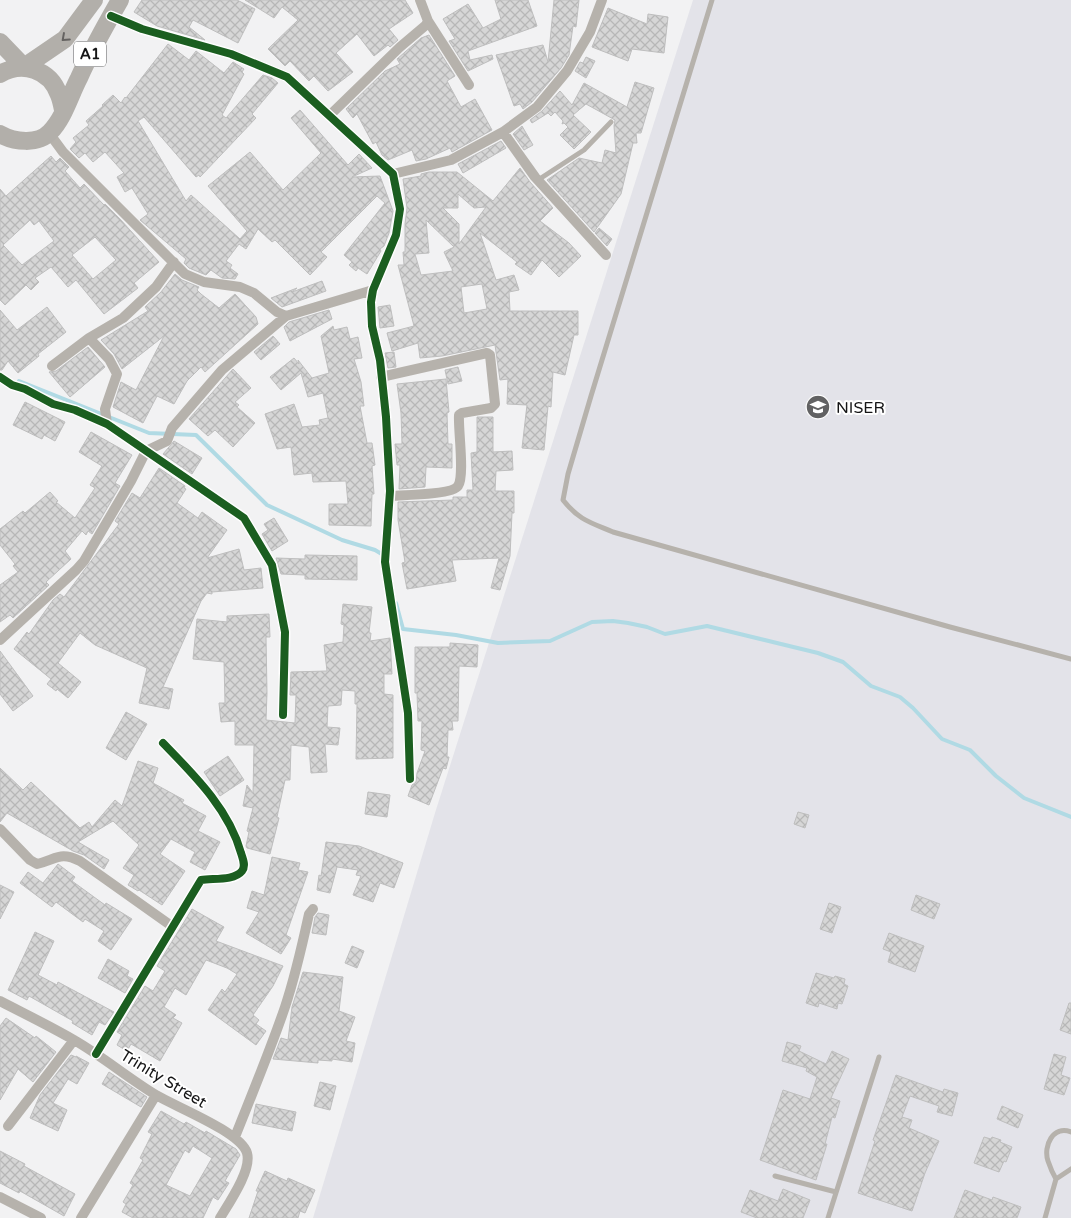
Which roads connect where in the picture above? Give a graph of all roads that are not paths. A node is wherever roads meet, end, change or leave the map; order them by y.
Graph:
1 (94, 0) edge
2 (120, 0) edge
3 (420, 0) edge
4 (602, 0) edge
5 (712, 0) edge
6 (111, 16) junction
7 (428, 21) junction
8 (0, 42) edge
9 (24, 66) junction
10 (0, 74) edge
11 (469, 85) dead end
12 (63, 110) junction
13 (330, 115) junction
14 (612, 122) dead end
15 (503, 132) junction
16 (49, 133) junction
17 (0, 134) edge
18 (26, 141) junction
19 (0, 149) edge
20 (393, 174) junction
21 (538, 180) junction
22 (606, 255) dead end
23 (174, 262) junction
24 (373, 290) junction
25 (286, 316) junction
26 (89, 338) junction
27 (52, 366) dead end
28 (0, 377) edge
29 (381, 377) junction
30 (107, 418) junction
31 (146, 451) junction
32 (389, 496) junction
33 (0, 640) edge
34 (1071, 659) edge
35 (283, 715) dead end
36 (163, 743) dead end
37 (410, 779) dead end
38 (0, 829) edge
39 (313, 909) dead end
40 (172, 927) junction
41 (0, 1001) edge
42 (74, 1040) junction
43 (96, 1054) junction
44 (880, 1057) dead end
45 (156, 1095) junction
46 (8, 1126) dead end
47 (1071, 1132) edge
48 (235, 1137) junction
49 (1071, 1169) edge
50 (775, 1176) dead end
51 (1056, 1179) junction
52 (836, 1192) junction
53 (0, 1197) edge
54 (41, 1218) edge
55 (81, 1218) edge
56 (220, 1218) edge
57 (828, 1218) edge
58 (1045, 1218) edge

1 -> 9 highway, A1
2 - 6 highway, A1
3 - 7 street
4 - 15 street
5 - 34 lane
6 - 12 highway, A1
6 - 13 street
7 - 11 street
7 - 13 street
8 - 9 highway
9 - 10 highway
9 - 12 highway
12 - 16 highway
13 - 20 street
14 - 21 lane
15 - 20 street
15 - 21 street
16 - 18 highway
16 - 23 street
17 - 18 highway
18 - 19 highway
20 - 24 street
21 - 22 street
23 - 25 street
23 - 26 street
24 - 25 street
24 - 29 street
25 - 31 street
26 - 27 street
26 - 30 street
28 - 30 street
29 - 32 street
29 - 32 street
30 - 31 street
31 - 33 street
31 - 35 street
32 - 37 street
36 - 40 street
38 - 40 street
39 - 48 street
40 - 43 street
41 - 42 street, Trinity Street
42 - 43 street, Trinity Street
42 - 46 street
43 - 45 street, Trinity Street
44 - 52 lane
45 - 48 street, Trinity Street
45 - 55 street
47 - 51 lane
48 - 56 street
49 - 51 lane
50 - 52 lane
51 - 58 lane
52 - 57 lane
53 - 54 street

